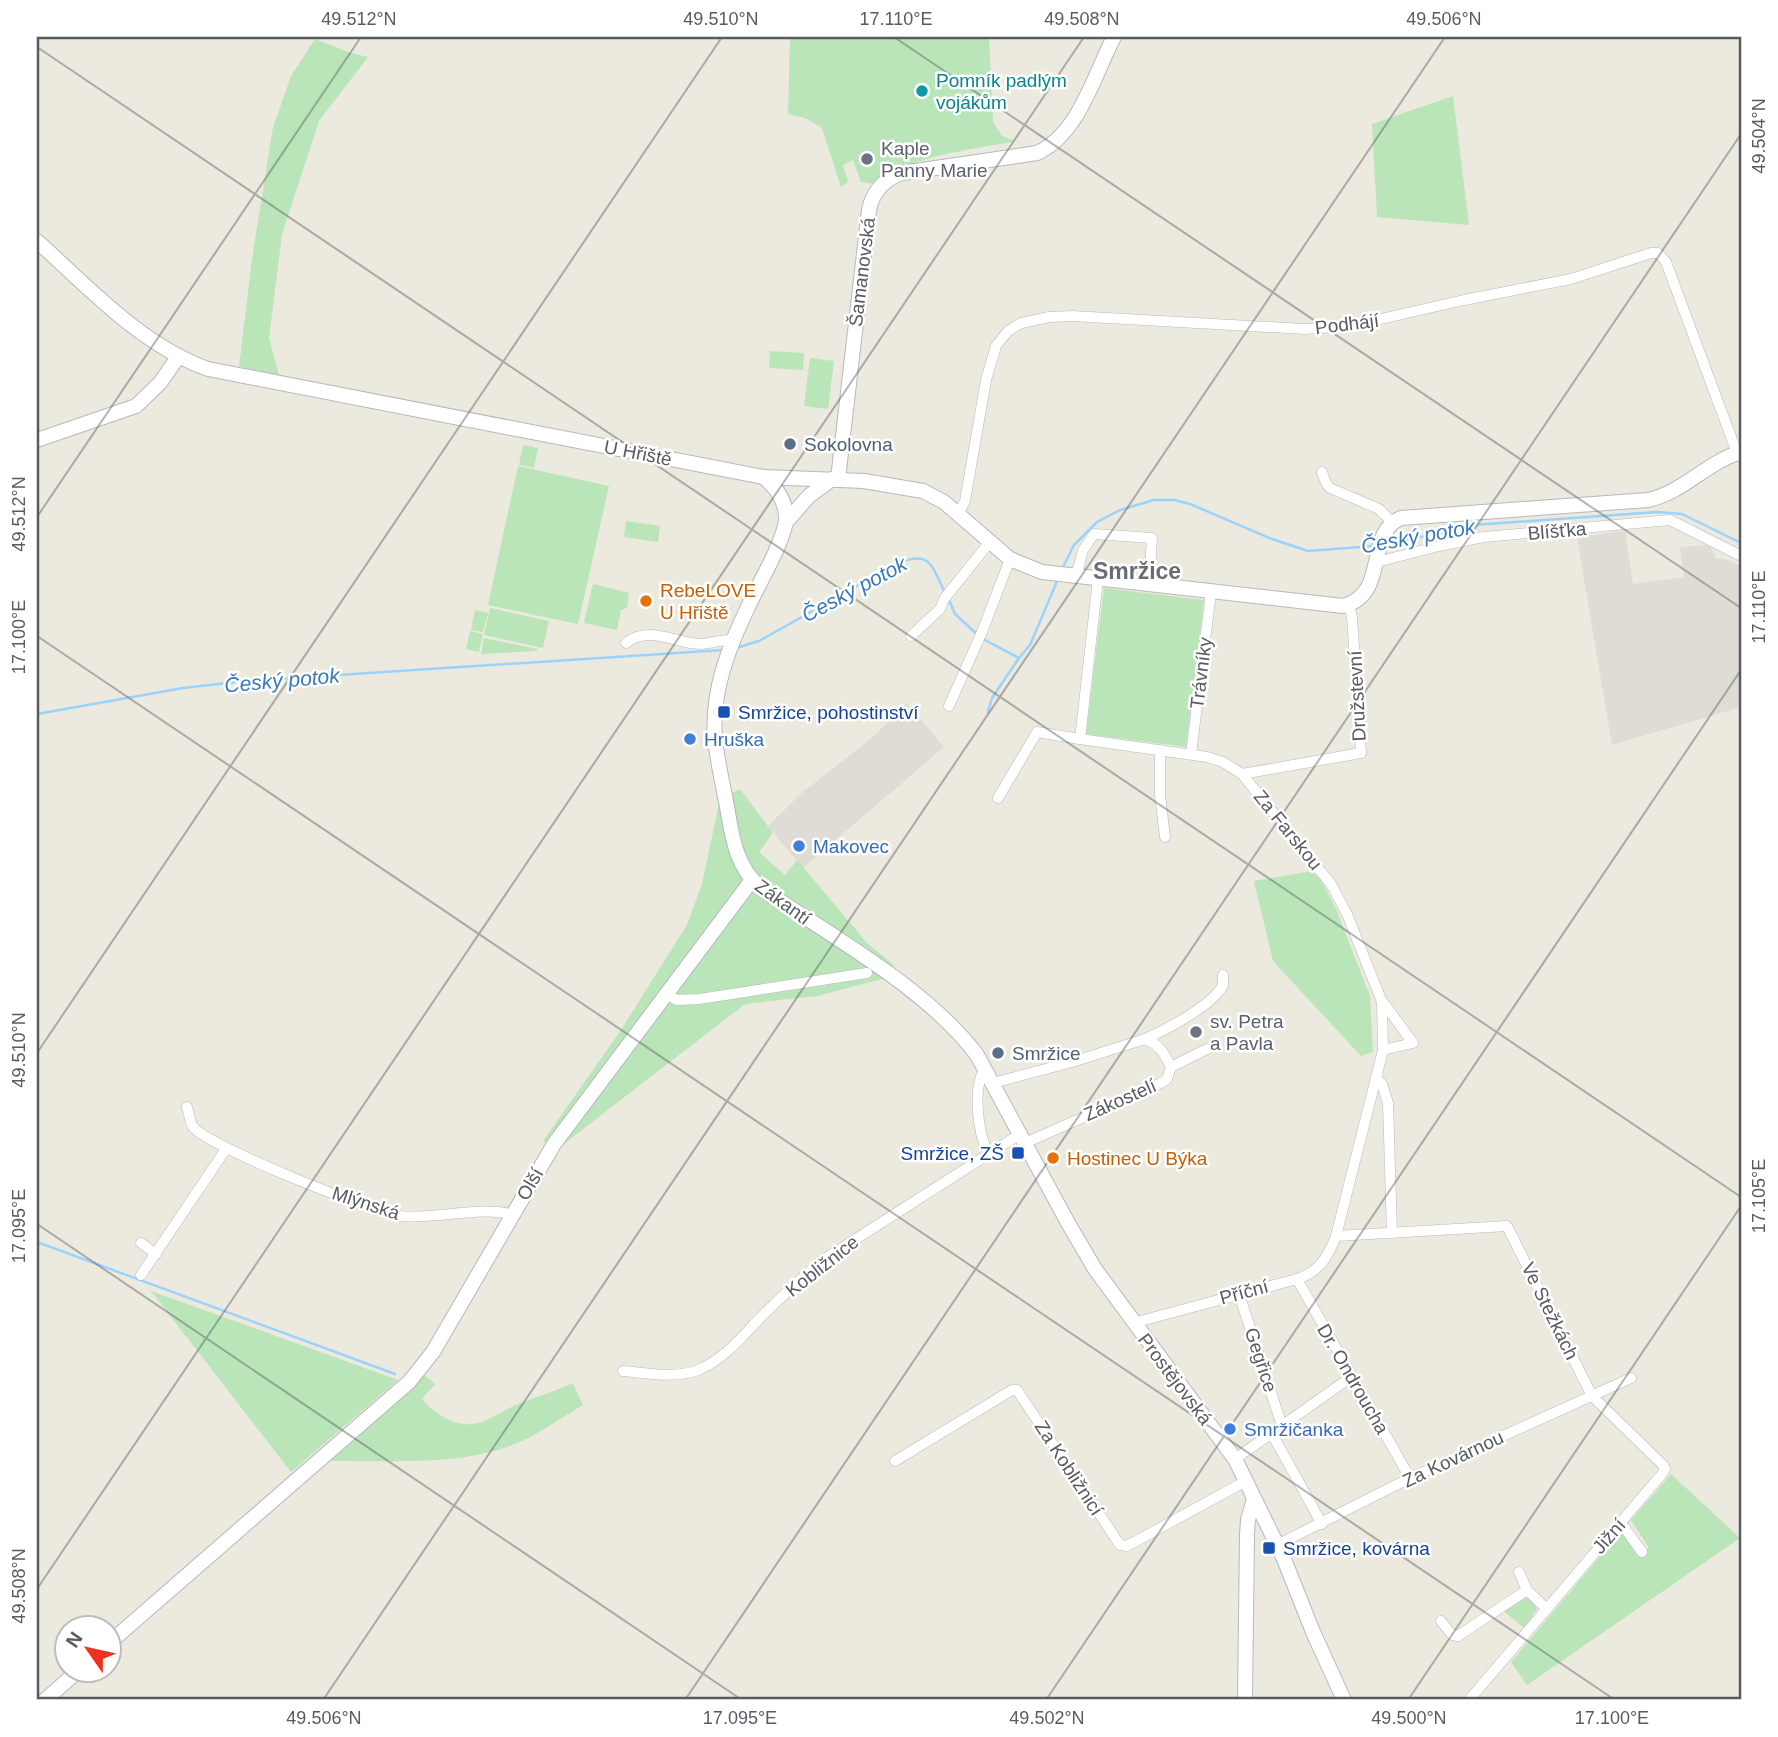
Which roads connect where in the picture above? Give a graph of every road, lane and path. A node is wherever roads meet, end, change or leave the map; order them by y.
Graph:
1 (1114, 37) edge
2 (37, 241) edge
3 (178, 357) junction
4 (37, 440) edge
5 (1739, 452) edge
6 (1322, 472) dead end
7 (763, 477) junction
8 (835, 479) junction
9 (958, 514) junction
10 (786, 522) junction
11 (1392, 522) junction
12 (989, 543) junction
13 (1379, 551) junction
14 (1741, 556) edge
15 (1010, 559) junction
16 (1073, 576) junction
17 (1098, 579) junction
18 (1149, 585) junction
19 (1211, 592) junction
20 (1349, 604) junction
21 (911, 636) dead end
22 (732, 642) junction
23 (625, 643) dead end
24 (949, 706) dead end
25 (1080, 739) junction
26 (1160, 750) junction
27 (1191, 754) junction
28 (1242, 774) junction
29 (998, 798) dead end
30 (1166, 837) dead end
31 (752, 880) junction
32 (867, 973) dead end
33 (1223, 975) dead end
34 (667, 995) junction
35 (1382, 1002) junction
36 (1145, 1039) junction
37 (1207, 1049) dead end
38 (1383, 1050) junction
39 (1171, 1067) junction
40 (985, 1069) junction
41 (1376, 1078) junction
42 (993, 1083) junction
43 (187, 1107) dead end
44 (1022, 1138) junction
45 (226, 1149) junction
46 (988, 1153) junction
47 (513, 1215) junction
48 (1392, 1233) junction
49 (1336, 1236) junction
50 (141, 1244) dead end
51 (156, 1254) junction
52 (141, 1275) dead end
53 (1297, 1279) junction
54 (1239, 1294) junction
55 (1133, 1323) junction
56 (623, 1371) dead end
57 (1351, 1377) junction
58 (1631, 1378) dead end
59 (1592, 1396) junction
60 (1282, 1426) junction
61 (1272, 1434) junction
62 (1234, 1459) junction
63 (895, 1461) dead end
64 (1410, 1478) junction
65 (1246, 1480) junction
66 (1254, 1499) junction
67 (1621, 1522) junction
68 (1322, 1524) junction
69 (1277, 1545) junction
70 (1642, 1552) dead end
71 (1519, 1572) dead end
72 (1527, 1590) junction
73 (1547, 1609) junction
74 (1441, 1621) dead end
75 (122, 1632) edge
76 (64, 1684) edge
77 (45, 1700) edge
78 (1245, 1700) edge
79 (1345, 1700) edge
80 (1469, 1700) edge

1 - 8 street, Šamanovská
2 - 3 street, U Hřiště
3 - 4 street
3 - 7 street, U Hřiště
5 - 9 street, Podhájí
5 - 11 street, Blíšťka
6 - 11 street
7 - 8 street, U Hřiště
7 - 10 street
8 - 9 street, U Hřiště
8 - 10 street, Zákantí
9 - 12 street, U Hřiště
10 - 22 street, Zákantí
11 - 13 street
12 - 15 street
12 - 21 street
13 - 14 street, Blíšťka
13 - 20 street
15 - 16 street
15 - 24 street
16 - 17 street
16 - 18 street
17 - 18 street
17 - 25 street
18 - 19 street
19 - 20 street
19 - 27 street, Trávníky
20 - 28 street, Družstevní
22 - 23 street
22 - 31 street, Zákantí
25 - 26 street
25 - 29 street
26 - 27 street, Za Farskou
26 - 30 street
27 - 28 street, Za Farskou
28 - 35 street, Za Farskou
31 - 34 street, Olší
31 - 40 street, Zákantí
32 - 34 street
33 - 36 street
34 - 47 street, Olší
35 - 38 street, Za Farskou
35 - 38 street
36 - 39 street, Zákostelí
36 - 42 street
37 - 39 street
38 - 41 street, Příční
39 - 44 street, Zákostelí
40 - 42 street, Prostějovská
40 - 46 street
41 - 48 street
41 - 49 street, Příční
42 - 44 street, Prostějovská
43 - 45 street, Mlýnská
44 - 46 street, Kobližnice
44 - 55 street, Prostějovská
45 - 47 street, Mlýnská
45 - 51 street
46 - 56 street, Kobližnice
47 - 75 street, Olší
48 - 49 street
48 - 59 street, Ve Stežkách
49 - 53 street, Příční
50 - 51 street
51 - 52 street
53 - 54 street, Příční
53 - 57 street, Dr. Ondroucha
54 - 55 street, Příční
54 - 60 street, Gegřice
55 - 62 street, Prostějovská
57 - 60 street
57 - 64 street, Dr. Ondroucha
58 - 59 street, Za Kovárnou
59 - 64 street, Za Kovárnou
59 - 67 street, Jižní
60 - 61 street
61 - 62 street
61 - 68 street
62 - 65 street, Prostějovská
63 - 65 street, Za Kobližnicí
64 - 68 street, Za Kovárnou
65 - 66 street, Prostějovská
66 - 69 street, Prostějovská
66 - 78 street
67 - 70 street
67 - 73 street, Jižní
68 - 69 street, Za Kovárnou
69 - 79 street, Prostějovská
71 - 72 street
72 - 73 street
72 - 74 street
73 - 80 street, Jižní
76 - 77 street

